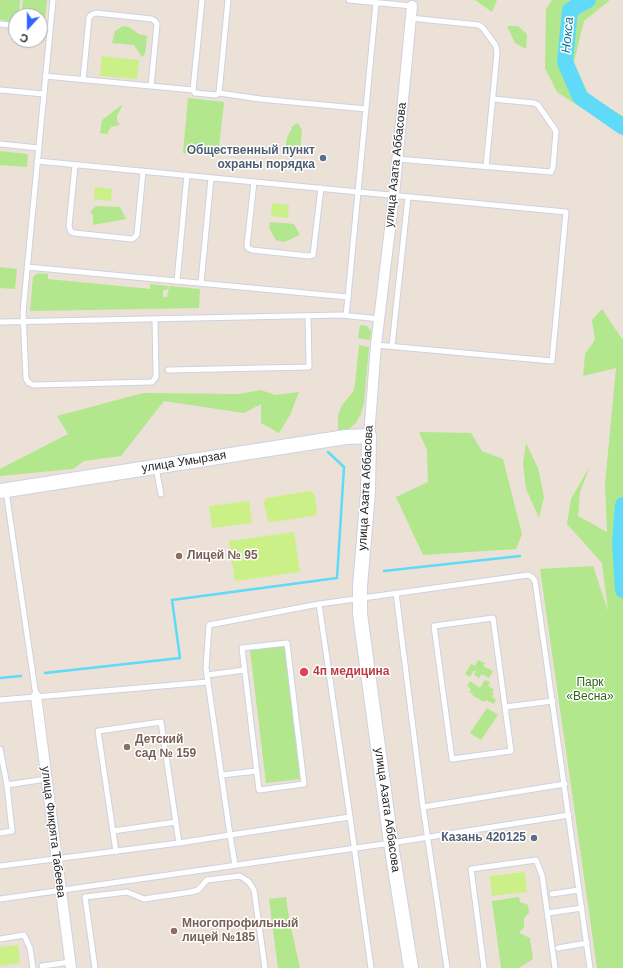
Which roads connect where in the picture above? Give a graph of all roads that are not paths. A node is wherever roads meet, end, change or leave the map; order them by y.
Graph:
1 (53, 0) edge
2 (202, 0) edge
3 (228, 0) edge
4 (349, 0) edge
5 (376, 2) junction
6 (412, 6) joint
7 (410, 18) junction
8 (50, 29) joint
9 (45, 76) junction
10 (84, 80) junction
11 (151, 86) junction
12 (0, 90) edge
13 (194, 90) junction
14 (219, 93) junction
15 (44, 94) junction
16 (493, 99) junction
17 (366, 109) junction
18 (0, 144) edge
19 (39, 148) junction
20 (397, 158) junction
21 (37, 161) junction
22 (75, 165) junction
23 (486, 167) junction
24 (143, 171) junction
25 (187, 175) junction
26 (211, 178) junction
27 (254, 182) junction
28 (321, 188) junction
29 (358, 192) junction
30 (394, 195) junction
31 (408, 197) junction
32 (27, 266) junction
33 (177, 281) junction
34 (201, 283) junction
35 (348, 297) junction
36 (308, 316) junction
37 (346, 316) junction
38 (155, 319) junction
39 (380, 319) junction
40 (24, 320) junction
41 (0, 322) edge
42 (376, 345) junction
43 (392, 346) junction
44 (168, 370) dead end
45 (369, 436) junction
46 (156, 466) junction
47 (3, 490) edge
48 (161, 494) dead end
49 (396, 593) junction
50 (359, 599) junction
51 (319, 604) junction
52 (245, 670) junction
53 (207, 675) junction
54 (208, 682) junction
55 (36, 696) junction
56 (0, 700) edge
57 (552, 701) junction
58 (505, 707) junction
59 (0, 749) edge
60 (257, 771) junction
61 (221, 776) junction
62 (46, 778) junction
63 (565, 784) junction
64 (6, 785) junction
65 (424, 807) junction
66 (569, 815) junction
67 (350, 817) junction
68 (176, 822) junction
69 (113, 831) junction
70 (0, 833) edge
71 (230, 835) junction
72 (428, 837) junction
73 (179, 843) junction
74 (391, 843) junction
75 (354, 848) junction
76 (116, 852) junction
77 (56, 860) junction
78 (0, 866) edge
79 (235, 866) junction
80 (579, 890) junction
81 (60, 891) junction
82 (552, 894) dead end
83 (0, 899) edge
84 (582, 908) junction
85 (548, 913) junction
86 (0, 939) edge
87 (587, 943) junction
88 (558, 948) dead end
89 (70, 965) edge
90 (42, 966) dead end
91 (33, 968) edge
92 (95, 968) edge
93 (265, 968) edge
94 (371, 968) edge
95 (411, 968) edge
96 (447, 968) edge
97 (484, 968) edge
98 (555, 968) edge
99 (590, 968) edge

1 - 8 lane
2 - 13 lane
3 - 14 lane
4 - 5 lane
5 - 6 lane
5 - 17 lane
6 - 7 street, улица Азата Аббасова
7 - 16 lane
7 - 20 street, улица Азата Аббасова
8 - 9 lane
9 - 10 lane
9 - 15 lane
10 - 11 lane
10 - 11 lane
11 - 13 lane
12 - 15 lane
13 - 14 lane
14 - 17 lane
15 - 19 lane
16 - 23 lane
16 - 23 lane
17 - 29 lane
18 - 19 lane
19 - 21 lane
20 - 23 lane
20 - 30 street, улица Азата Аббасова
21 - 22 lane
21 - 32 lane
22 - 24 lane
22 - 24 lane
24 - 25 lane
25 - 26 lane
25 - 33 lane
26 - 27 lane
26 - 34 lane
27 - 28 lane
27 - 28 lane
28 - 29 lane
29 - 30 lane
29 - 35 lane
30 - 31 lane
30 - 39 street, улица Азата Аббасова
31 - 43 lane
31 - 43 lane
32 - 33 lane
32 - 40 lane
33 - 34 lane
34 - 35 lane
35 - 37 lane
36 - 37 lane
36 - 38 lane
36 - 44 lane
37 - 39 lane
38 - 40 lane
38 - 40 lane
39 - 42 street, улица Азата Аббасова
40 - 41 lane
42 - 43 lane
42 - 45 street, улица Азата Аббасова
45 - 46 street, улица Умырзая
45 - 50 street, улица Азата Аббасова
46 - 47 street, улица Умырзая
46 - 48 lane
47 - 55 lane
49 - 50 lane
49 - 57 lane
49 - 65 lane
50 - 51 lane
50 - 74 street, улица Азата Аббасова
51 - 53 lane
51 - 67 lane
52 - 53 lane
52 - 60 lane
52 - 60 lane
53 - 54 lane
54 - 55 lane
54 - 61 lane
55 - 56 lane
55 - 62 street, улица Фикрята Табеева
57 - 58 lane
57 - 63 lane
58 - 58 lane
59 - 64 lane
60 - 61 lane
61 - 71 lane
62 - 64 lane
62 - 77 street, улица Фикрята Табеева
63 - 65 lane
63 - 66 lane
64 - 70 lane
65 - 72 lane
66 - 72 lane
66 - 80 lane
67 - 71 lane
67 - 75 lane
68 - 69 lane
68 - 69 lane
68 - 73 lane
69 - 76 lane
71 - 73 lane
71 - 79 lane
72 - 74 lane
72 - 96 lane
73 - 76 lane
74 - 75 lane
74 - 95 street, улица Азата Аббасова
75 - 79 lane
75 - 94 lane
76 - 77 lane
77 - 78 lane
77 - 81 street, улица Фикрята Табеева
79 - 81 lane
80 - 82 lane
80 - 84 lane
81 - 83 lane
81 - 89 street, улица Фикрята Табеева
84 - 85 lane
84 - 87 lane
85 - 97 lane
85 - 98 lane
86 - 91 lane
87 - 88 lane
87 - 99 lane
89 - 90 lane
92 - 93 lane

